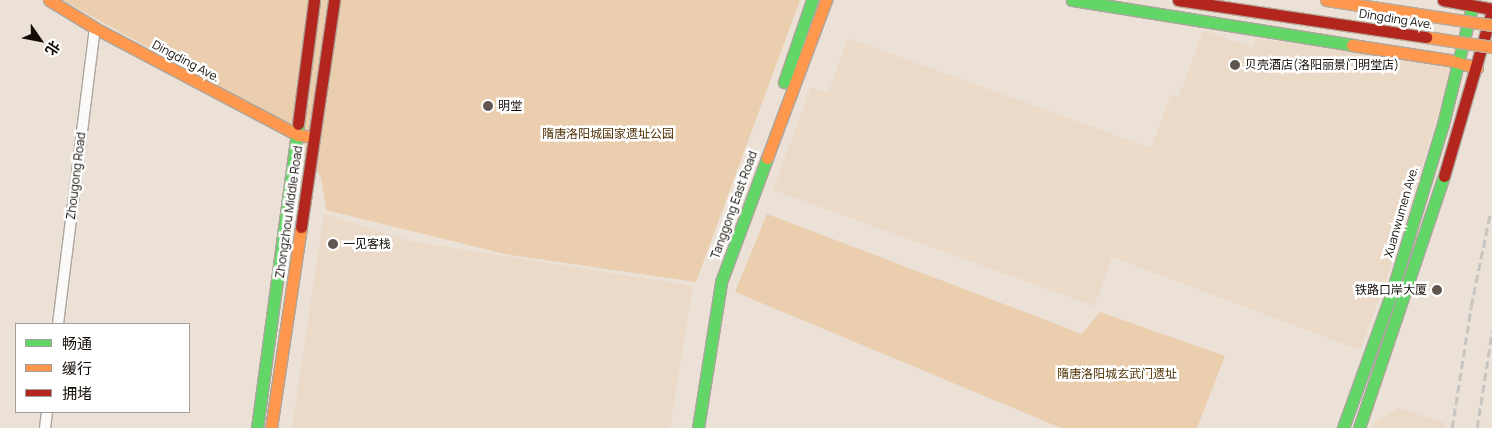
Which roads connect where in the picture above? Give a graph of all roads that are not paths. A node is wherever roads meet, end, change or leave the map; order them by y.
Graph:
1 (48, 0) edge
2 (314, 0) edge
3 (334, 0) edge
4 (812, 0) edge
5 (826, 0) edge
6 (1072, 0) edge
7 (1178, 0) edge
8 (1245, 0) edge
9 (1326, 0) edge
10 (1443, 0) edge
11 (1473, 2) edge
12 (1492, 9) edge
13 (1492, 26) edge
14 (1241, 27) junction
15 (95, 28) junction
16 (1492, 47) edge
17 (1459, 62) junction
18 (1477, 68) junction
19 (298, 135) junction
20 (314, 137) junction
21 (58, 323) edge
22 (47, 413) edge
23 (45, 428) edge
24 (257, 428) edge
25 (271, 428) edge
26 (689, 428) edge
27 (698, 428) edge
28 (1343, 428) edge
29 (1359, 428) edge

1 - 15 main road, Dingding Ave.
2 - 19 main road, Zhongzhou Middle Road
3 - 20 main road, Zhongzhou Middle Road
4 - 26 main road, Tanggong East Road
5 - 27 main road, Tanggong East Road
6 - 14 main road
7 - 16 main road, Dingding Ave., bridge
8 - 14 main road
9 - 13 main road, Dingding Ave., bridge
10 - 11 main road
11 - 12 main road
11 - 17 main road, Xuanwumen Ave.
12 - 18 main road
14 - 17 main road
15 - 19 main road, Dingding Ave.
15 - 21 street, Zhougong Road
17 - 18 main road
17 - 28 main road, Xuanwumen Ave.
18 - 29 main road
19 - 20 main road, Dingding Ave.
19 - 24 main road, Zhongzhou Middle Road
20 - 25 main road, Zhongzhou Middle Road
22 - 23 street

